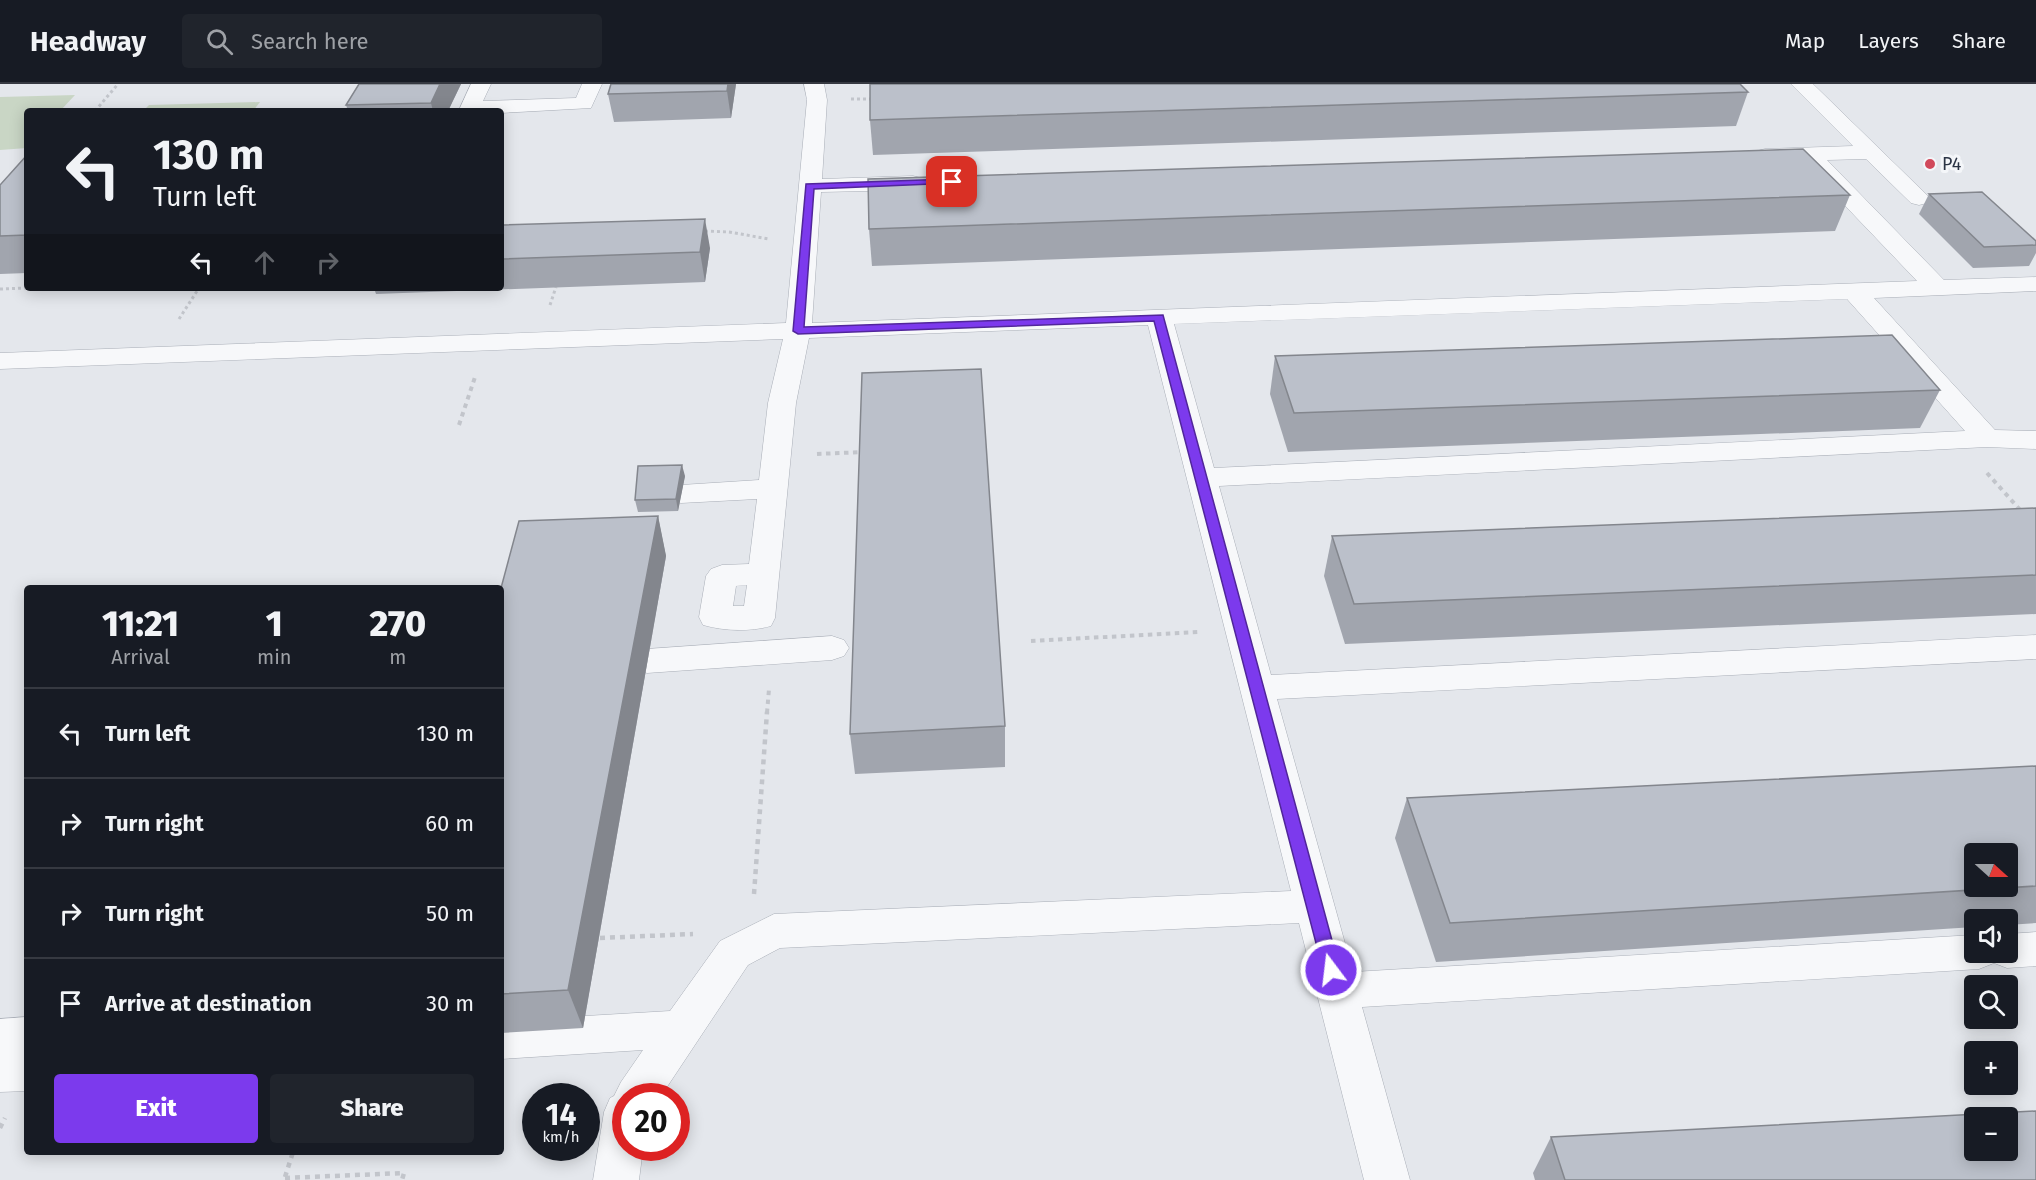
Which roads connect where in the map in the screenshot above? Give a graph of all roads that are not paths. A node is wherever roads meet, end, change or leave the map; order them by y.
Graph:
1 (481, 84) edge
2 (592, 84) edge
3 (1801, 84) edge
4 (816, 92) edge
5 (1872, 152) junction
6 (1808, 154) junction
7 (1749, 156) edge
8 (928, 182) edge
9 (809, 186) junction
10 (1919, 198) dead end
11 (2036, 284) edge
12 (1938, 288) junction
13 (1854, 291) junction
14 (1159, 317) junction
15 (798, 331) junction
16 (0, 361) edge
17 (1987, 438) junction
18 (2036, 440) edge
19 (1202, 478) junction
20 (773, 489) junction
21 (681, 494) edge
22 (764, 574) dead end
23 (2036, 647) edge
24 (832, 648) dead end
25 (647, 661) dead end
26 (1257, 688) junction
27 (1315, 906) junction
28 (2036, 949) edge
29 (2018, 950) edge
30 (1964, 953) edge
31 (1337, 991) junction
32 (682, 1029) junction
33 (24, 1036) edge
34 (0, 1038) edge
35 (504, 1040) edge
36 (24, 1071) edge
37 (0, 1072) edge
38 (645, 1083) edge
39 (619, 1161) edge
40 (616, 1180) edge
41 (1387, 1180) edge

1 - 2 lane
3 - 5 lane
4 - 9 lane
5 - 6 lane
5 - 10 lane
6 - 7 lane
6 - 12 lane
8 - 9 lane
9 - 15 lane
11 - 12 lane
12 - 13 lane
13 - 14 lane
13 - 17 lane
14 - 15 lane
14 - 19 lane
15 - 16 lane
15 - 20 lane
17 - 18 lane
17 - 19 lane
19 - 26 lane
20 - 21 lane
20 - 22 lane
23 - 26 lane
24 - 25 lane
26 - 27 lane
27 - 31 lane
27 - 32 lane
28 - 29 lane
30 - 31 lane
31 - 41 lane
32 - 35 lane
32 - 38 lane
33 - 34 lane
36 - 37 lane
39 - 40 lane

